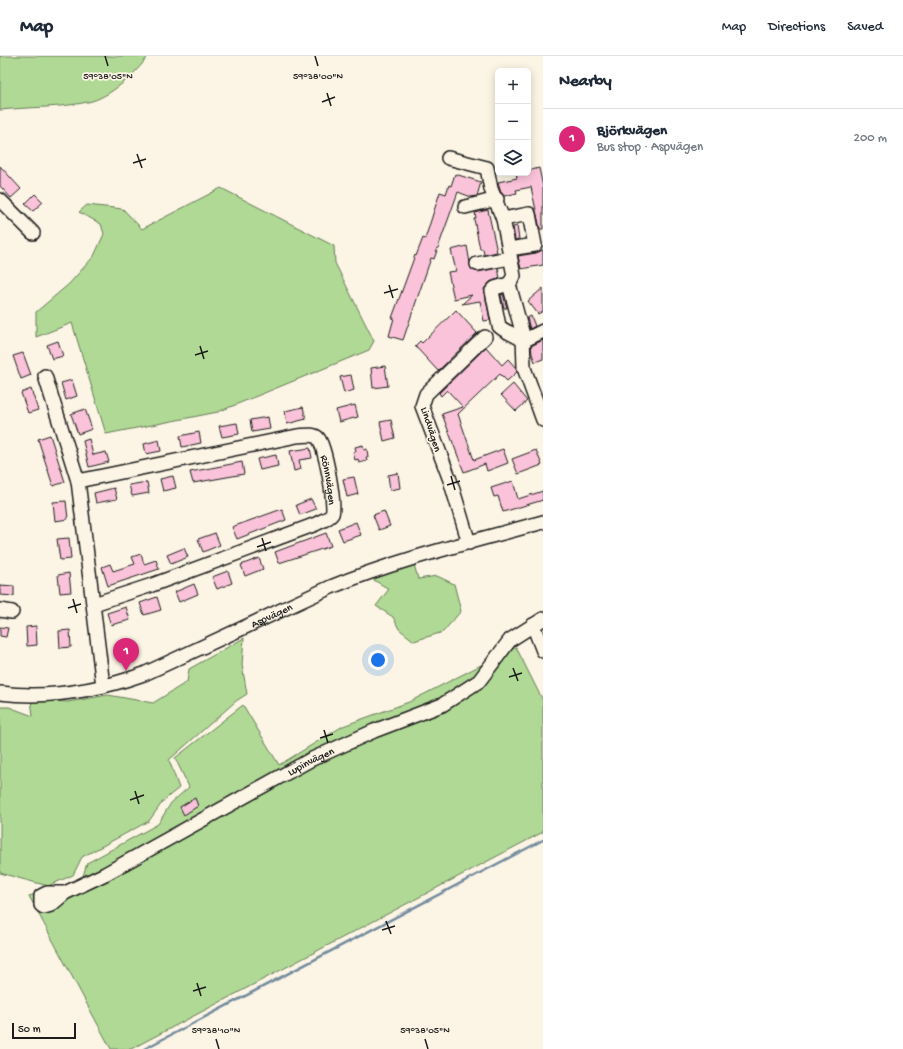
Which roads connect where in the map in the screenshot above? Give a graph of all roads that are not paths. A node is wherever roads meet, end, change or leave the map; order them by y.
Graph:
1 (448, 158) dead end
2 (496, 199) junction
3 (0, 200) edge
4 (465, 207) dead end
5 (503, 219) junction
6 (33, 233) dead end
7 (510, 253) junction
8 (477, 264) dead end
9 (509, 284) junction
10 (543, 331) edge
11 (485, 337) dead end
12 (523, 341) junction
13 (45, 376) dead end
14 (543, 420) edge
15 (78, 481) junction
16 (543, 522) edge
17 (469, 543) junction
18 (94, 604) junction
19 (538, 622) edge
20 (543, 651) edge
21 (103, 686) junction
22 (0, 693) edge
23 (65, 893) dead end

1 - 2 street
2 - 4 street
2 - 5 street
3 - 6 street
5 - 7 street
5 - 7 street
7 - 8 street
7 - 9 street
9 - 12 street
9 - 12 street
10 - 12 street
11 - 17 street, Lindvägen
12 - 14 street
13 - 15 street
15 - 18 street
15 - 18 street, Rönnvägen
16 - 17 street, Aspvägen
17 - 21 street, Aspvägen
18 - 21 street
19 - 20 street
19 - 23 street, Lupinvägen
21 - 22 street, Aspvägen

